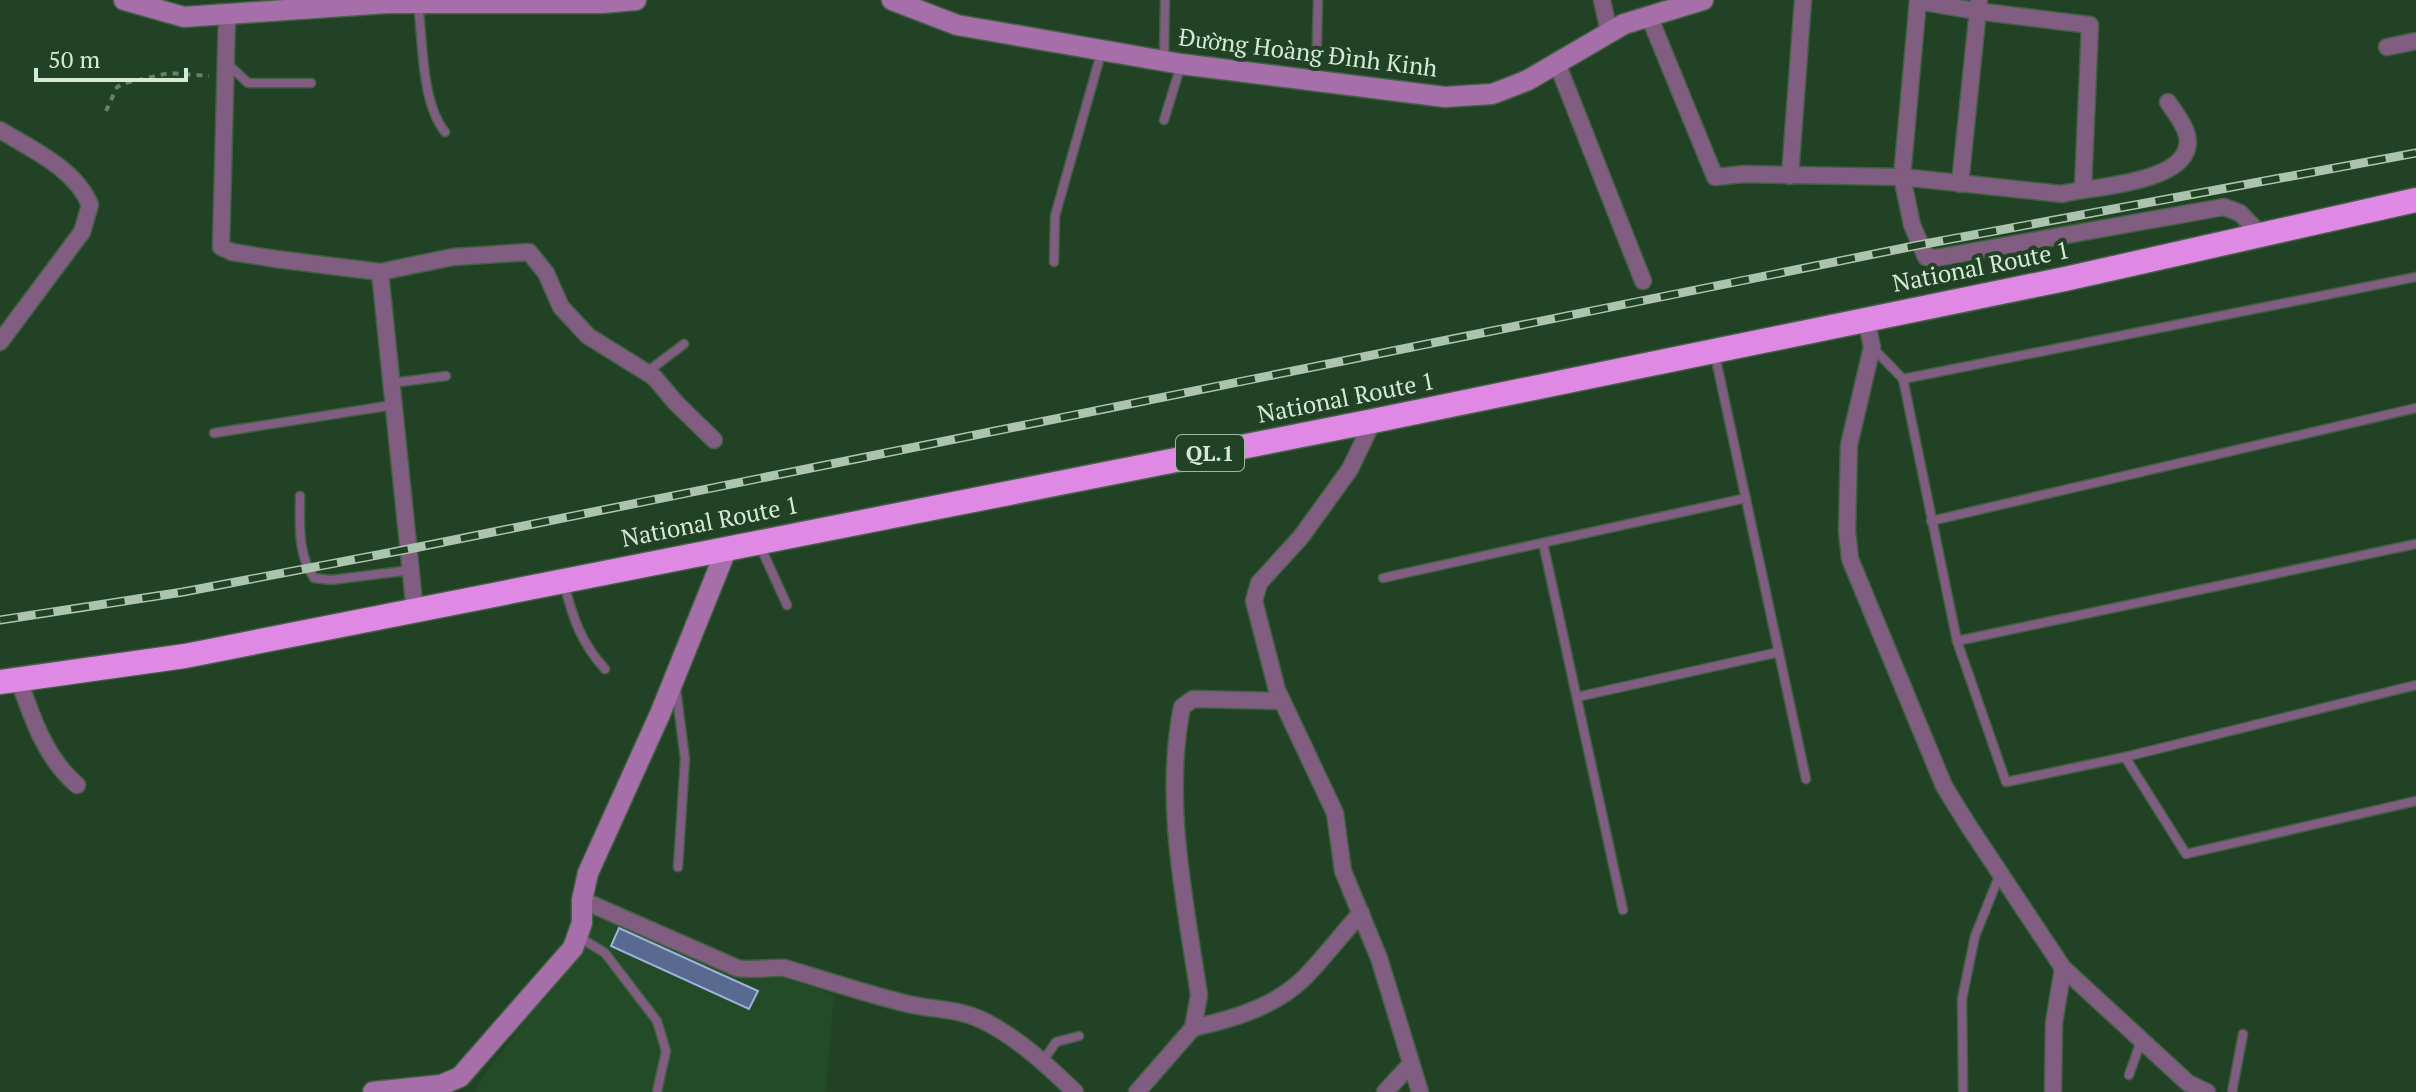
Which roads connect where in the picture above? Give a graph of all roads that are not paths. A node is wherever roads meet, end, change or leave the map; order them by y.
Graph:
1 (124, 0) edge
2 (636, 0) edge
3 (892, 0) edge
4 (1165, 0) edge
5 (1318, 0) edge
6 (1602, 0) edge
7 (1703, 0) edge
8 (1803, 0) edge
9 (1918, 0) edge
10 (418, 3) junction
11 (1978, 6) edge
12 (227, 15) junction
13 (1649, 16) junction
14 (1609, 32) junction
15 (2416, 41) edge
16 (2387, 47) dead end
17 (1102, 50) junction
18 (1172, 63) junction
19 (1557, 63) junction
20 (224, 70) junction
21 (1316, 80) junction
22 (311, 83) dead end
23 (2168, 102) dead end
24 (1164, 120) dead end
25 (0, 130) edge
26 (445, 132) dead end
27 (1790, 176) junction
28 (1902, 177) junction
29 (1960, 184) junction
30 (2083, 188) junction
31 (2416, 200) edge
32 (2262, 236) junction
33 (1054, 262) dead end
34 (380, 272) junction
35 (2416, 277) edge
36 (1643, 281) dead end
37 (1866, 319) junction
38 (0, 342) edge
39 (684, 344) dead end
40 (1872, 347) junction
41 (1714, 350) junction
42 (647, 372) junction
43 (446, 376) dead end
44 (1903, 379) junction
45 (392, 383) junction
46 (394, 405) junction
47 (2416, 408) edge
48 (1373, 421) junction
49 (214, 433) dead end
50 (714, 440) dead end
51 (300, 496) dead end
52 (1746, 498) junction
53 (1931, 521) junction
54 (757, 542) junction
55 (1543, 543) junction
56 (2416, 544) edge
57 (727, 548) junction
58 (411, 570) junction
59 (1383, 578) dead end
60 (563, 580) junction
61 (787, 605) dead end
62 (415, 612) junction
63 (1957, 641) junction
64 (1779, 652) junction
65 (605, 669) dead end
66 (10, 681) edge
67 (673, 681) junction
68 (2416, 685) edge
69 (1577, 697) junction
70 (1282, 701) junction
71 (2125, 757) junction
72 (1806, 779) dead end
73 (77, 785) dead end
74 (2416, 801) edge
75 (678, 867) dead end
76 (2000, 873) junction
77 (582, 900) junction
78 (1623, 910) dead end
79 (1361, 913) junction
80 (579, 937) junction
81 (2063, 968) junction
82 (1193, 1028) junction
83 (2243, 1034) dead end
84 (1079, 1036) dead end
85 (2141, 1040) junction
86 (1043, 1062) junction
87 (1411, 1064) junction
88 (2129, 1075) dead end
89 (2186, 1087) edge
90 (382, 1092) edge
91 (657, 1092) edge
92 (1075, 1092) edge
93 (1137, 1092) edge
94 (1385, 1092) edge
95 (1420, 1092) edge
96 (1963, 1092) edge
97 (2053, 1092) edge
98 (2207, 1092) edge
99 (2232, 1092) edge

1 - 12 street
2 - 10 street
3 - 17 street, Đường Hoàng Đình Kinh
4 - 18 lane
5 - 21 lane
6 - 14 street
7 - 13 street, Đường Hoàng Đình Kinh
8 - 27 street
9 - 11 street
9 - 28 street
10 - 12 street
10 - 26 lane
11 - 29 street
11 - 30 street
12 - 20 street
13 - 14 street, Đường Hoàng Đình Kinh
13 - 27 street
14 - 19 street, Đường Hoàng Đình Kinh
15 - 16 street
17 - 18 street, Đường Hoàng Đình Kinh
17 - 33 lane
18 - 21 street, Đường Hoàng Đình Kinh
18 - 24 lane
19 - 21 street, Đường Hoàng Đình Kinh
19 - 36 street
20 - 22 lane
20 - 34 street
23 - 30 street
25 - 38 street
27 - 28 street
28 - 29 street
28 - 32 street
29 - 30 street
31 - 32 highway, National Route 1 / QL.1
32 - 37 highway, National Route 1 / QL.1
34 - 42 street
34 - 45 street
35 - 44 lane
37 - 40 street
37 - 41 highway, National Route 1 / QL.1
39 - 42 lane
40 - 44 lane
40 - 76 street
41 - 48 highway, National Route 1 / QL.1
41 - 52 lane
42 - 50 street
43 - 45 lane
44 - 53 lane
45 - 46 street
46 - 49 lane
46 - 58 street
47 - 53 lane
48 - 54 highway, National Route 1 / QL.1
48 - 70 street
51 - 58 lane
52 - 55 lane
52 - 64 lane
53 - 63 lane
54 - 57 highway, National Route 1 / QL.1
54 - 61 lane
55 - 59 lane
55 - 69 lane
56 - 63 lane
57 - 60 highway, National Route 1 / QL.1
57 - 67 street
58 - 62 street
60 - 62 highway, National Route 1 / QL.1
60 - 65 lane
62 - 66 highway, National Route 1 / QL.1
63 - 71 lane
64 - 69 lane
64 - 72 lane
66 - 73 street
67 - 75 lane
67 - 77 street
68 - 71 lane
69 - 78 lane
70 - 79 street
70 - 82 street
71 - 74 lane
76 - 81 street
76 - 96 lane
77 - 80 street
77 - 86 street
79 - 82 street
79 - 87 street
80 - 90 street
80 - 91 lane
81 - 85 street
81 - 97 street
82 - 93 street
83 - 99 lane
84 - 86 lane
85 - 88 lane
85 - 89 street
86 - 92 street
87 - 94 street
87 - 95 street
89 - 98 street

